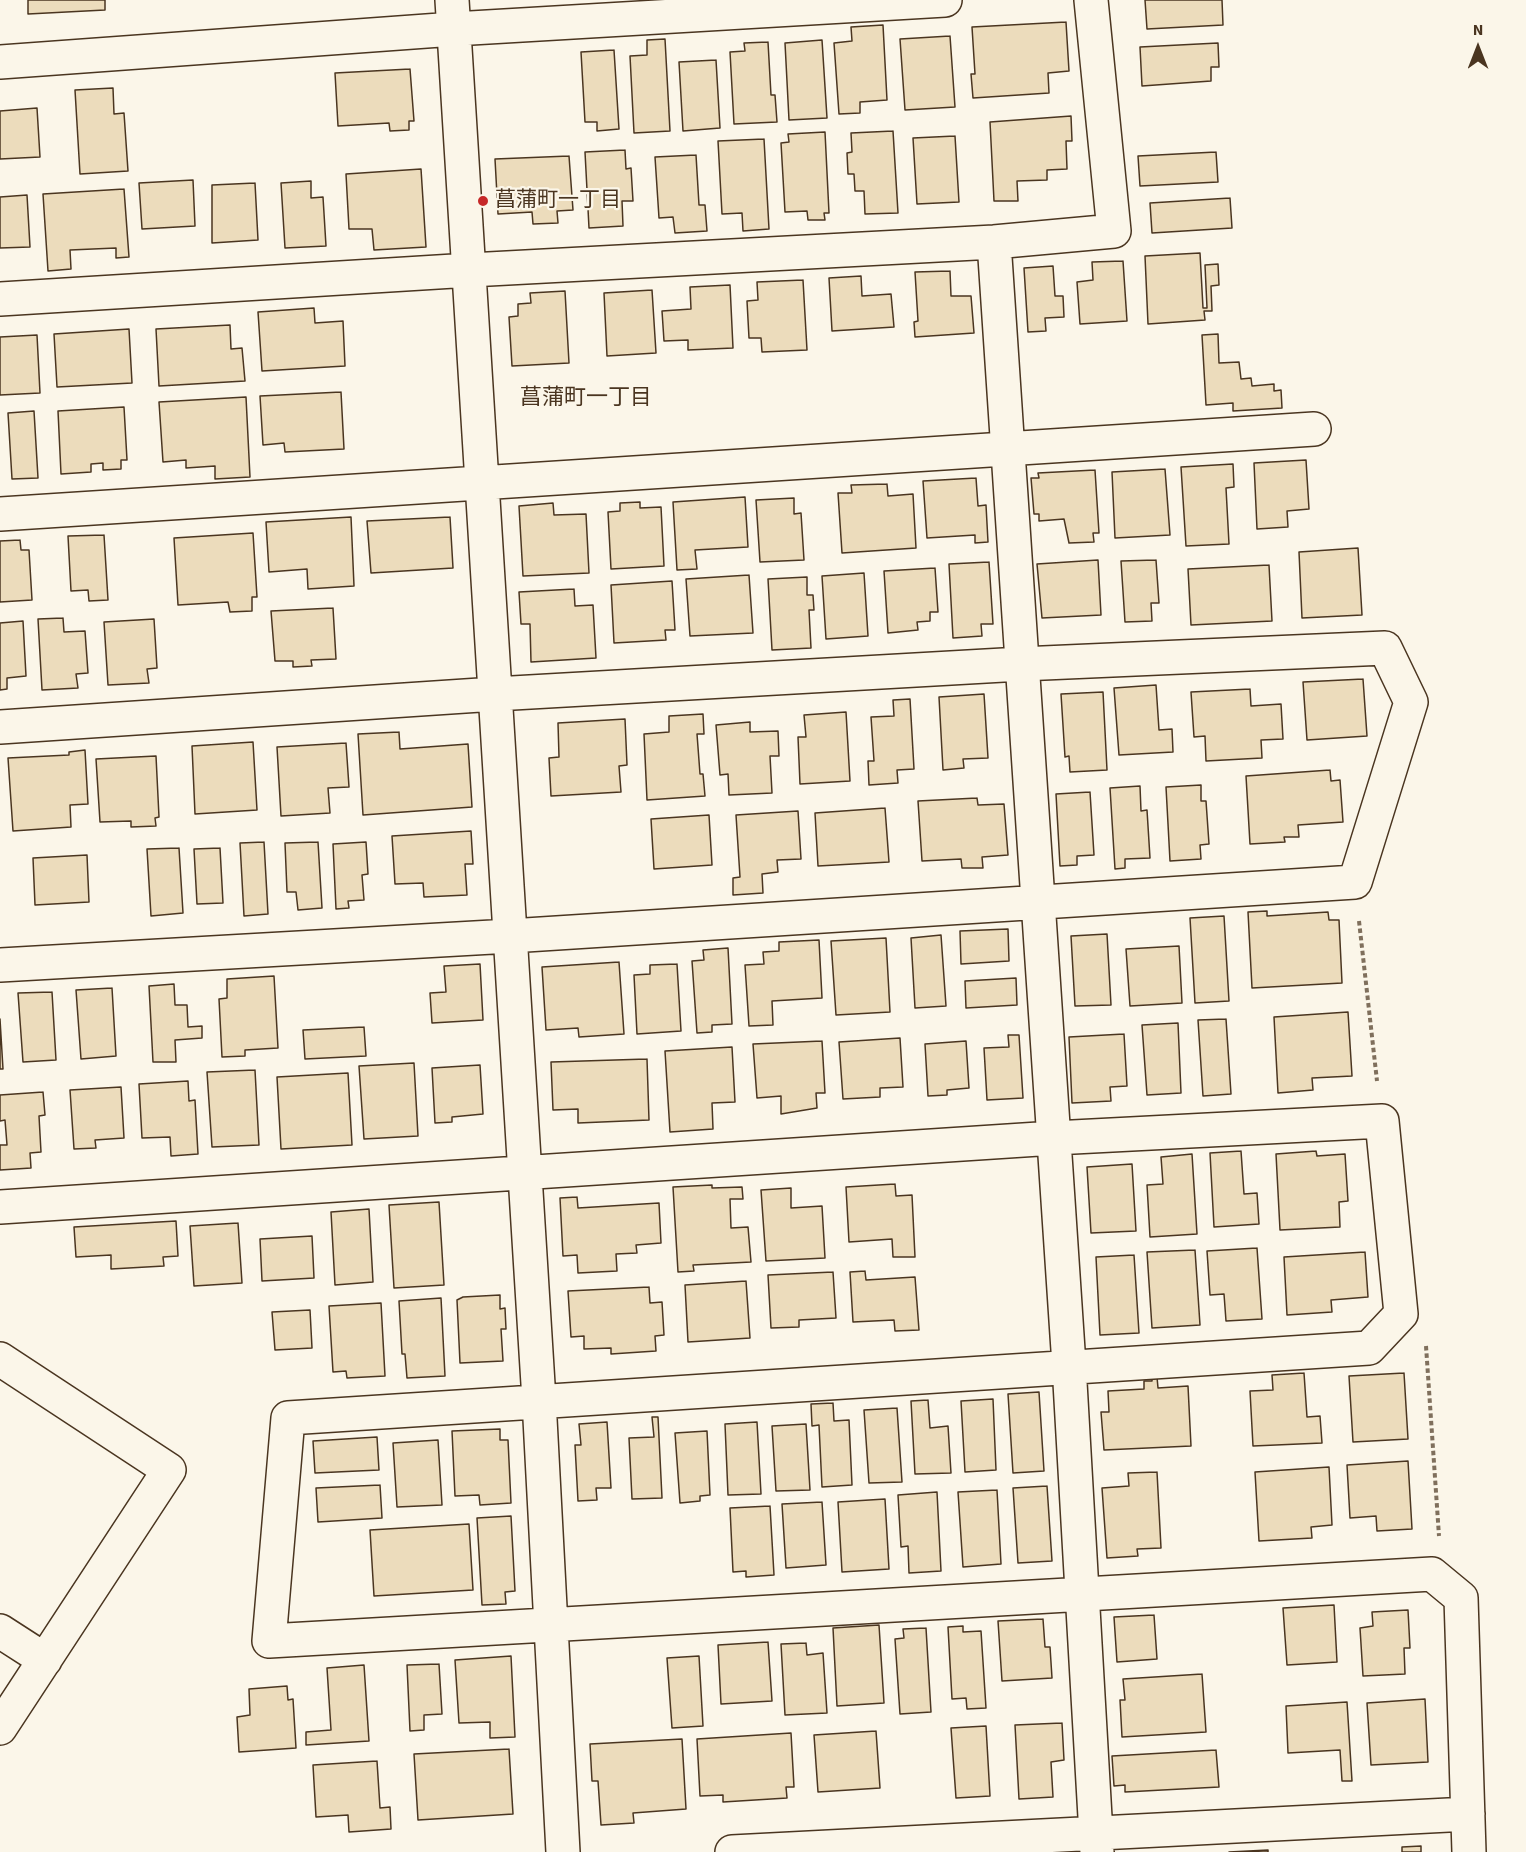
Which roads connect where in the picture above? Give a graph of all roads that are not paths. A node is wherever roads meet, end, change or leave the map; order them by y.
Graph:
1 (945, 0) edge
2 (1091, 0) edge
3 (453, 15) edge
4 (0, 62) edge
5 (994, 242) junction
6 (470, 270) junction
7 (0, 299) edge
8 (1314, 429) dead end
9 (1008, 448) junction
10 (482, 482) junction
11 (0, 514) edge
12 (1021, 664) junction
13 (495, 694) junction
14 (0, 727) edge
15 (1037, 902) junction
16 (510, 936) junction
17 (0, 965) edge
18 (1054, 1138) junction
19 (524, 1173) junction
20 (0, 1207) edge
21 (0, 1359) edge
22 (1069, 1365) junction
23 (539, 1400) junction
24 (1080, 1594) junction
25 (549, 1625) junction
26 (0, 1631) edge
27 (45, 1660) junction
28 (0, 1728) edge
29 (1468, 1814) junction
30 (1096, 1842) edge
31 (563, 1852) edge
32 (732, 1852) edge
33 (1469, 1852) edge

1 - 3 street
2 - 5 street
3 - 4 street
3 - 6 street
5 - 6 street
5 - 9 street
6 - 7 street
6 - 10 street
8 - 9 street
9 - 10 street
9 - 12 street
10 - 11 street
10 - 13 street
12 - 13 street
12 - 15 street
12 - 15 street
13 - 14 street
13 - 16 street
15 - 16 street
15 - 18 street
16 - 17 street
16 - 19 street
18 - 19 street
18 - 22 street
18 - 22 street
19 - 20 street
19 - 23 street
21 - 27 street
22 - 23 street
22 - 24 street
23 - 25 street
23 - 25 street
24 - 25 street
24 - 29 street
24 - 30 street
25 - 31 street
26 - 27 street
27 - 28 street
29 - 30 street
29 - 33 street
30 - 32 street

